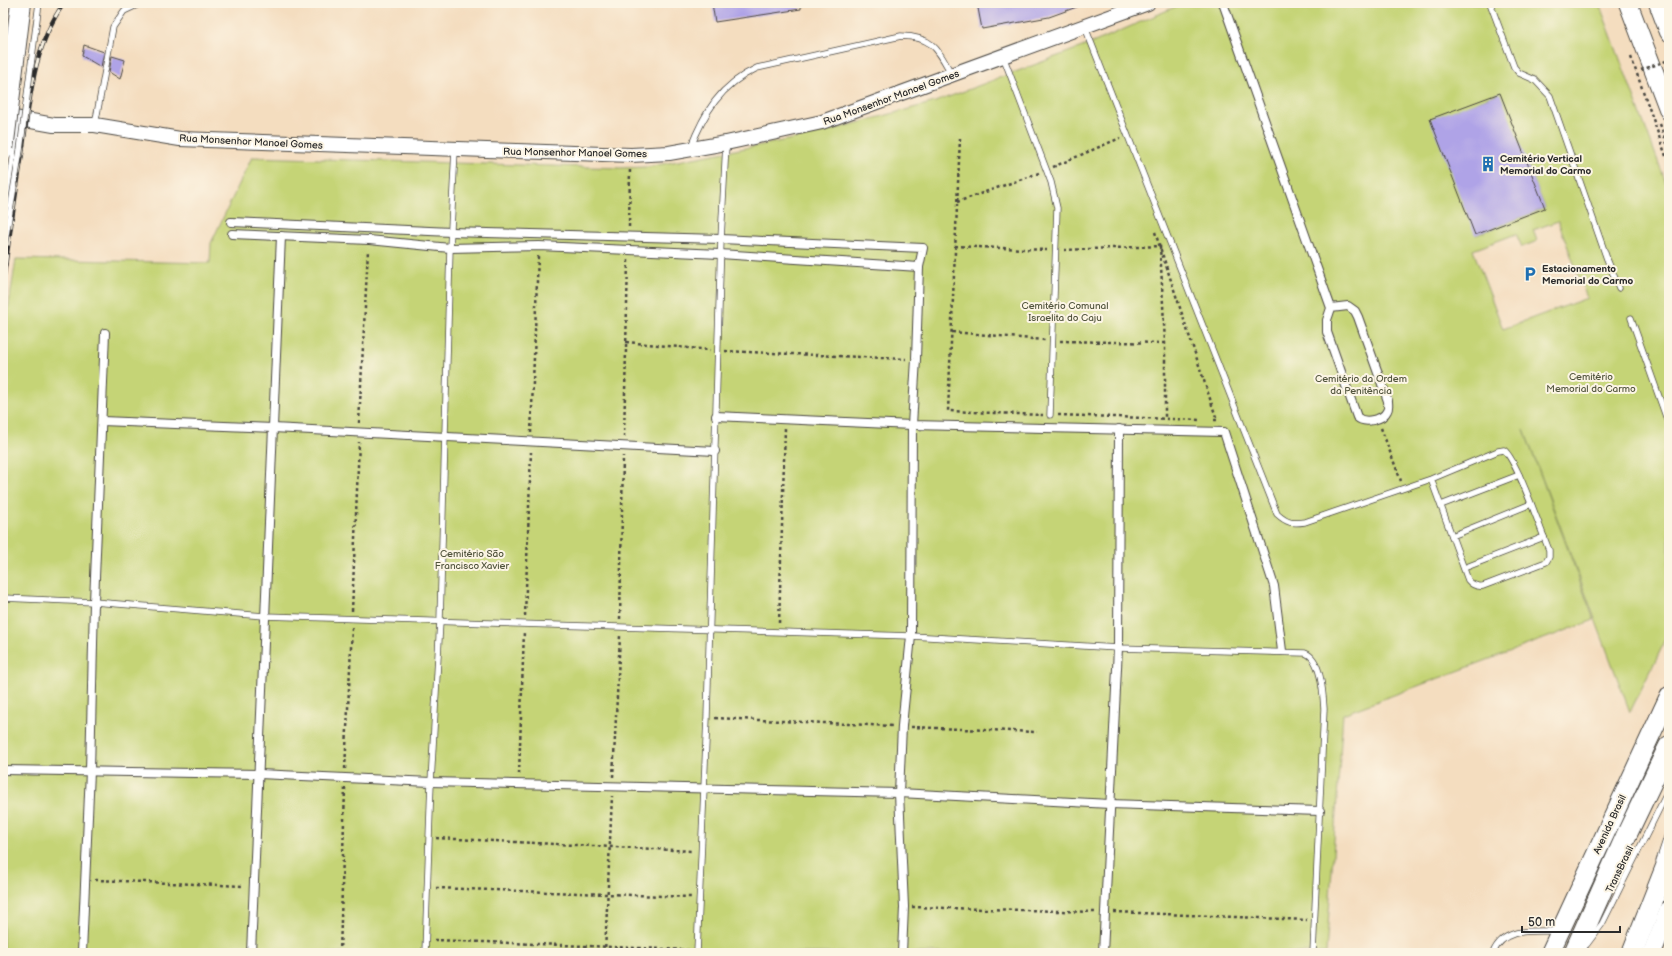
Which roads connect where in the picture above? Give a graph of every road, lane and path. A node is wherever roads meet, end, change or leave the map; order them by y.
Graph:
1 (21, 3) edge
2 (39, 3) edge
3 (141, 3) edge
4 (1148, 3) edge
5 (1223, 3) edge
6 (1490, 3) edge
7 (1628, 3) edge
8 (1658, 3) edge
9 (1085, 27) junction
10 (1669, 32) edge
11 (1003, 56) junction
12 (1669, 60) edge
13 (1640, 70) dead end
14 (1637, 74) dead end
15 (952, 75) junction
16 (1669, 111) edge
17 (3, 116) edge
18 (19, 119) junction
19 (95, 125) junction
20 (1117, 131) dead end
21 (960, 138) dead end
22 (1120, 138) junction
23 (726, 143) junction
24 (1123, 145) dead end
25 (456, 149) junction
26 (3, 150) edge
27 (690, 150) junction
28 (631, 155) junction
29 (1669, 155) edge
30 (1047, 170) junction
31 (957, 202) junction
32 (231, 222) dead end
33 (3, 225) edge
34 (1152, 225) dead end
35 (451, 232) junction
36 (232, 234) dead end
37 (281, 236) junction
38 (629, 237) junction
39 (721, 239) junction
40 (368, 240) junction
41 (539, 246) junction
42 (955, 246) junction
43 (1160, 246) junction
44 (450, 248) junction
45 (628, 250) junction
46 (1056, 251) junction
47 (3, 254) edge
48 (720, 254) junction
49 (919, 267) junction
50 (1619, 288) dead end
51 (1331, 308) junction
52 (1632, 318) dead end
53 (105, 332) dead end
54 (952, 332) junction
55 (1051, 341) junction
56 (626, 342) junction
57 (1165, 343) junction
58 (718, 351) junction
59 (916, 360) junction
60 (1050, 415) junction
61 (716, 416) junction
62 (1165, 418) junction
63 (1377, 418) junction
64 (785, 420) junction
65 (1202, 420) dead end
66 (1209, 420) dead end
67 (102, 421) junction
68 (912, 425) junction
69 (1669, 425) edge
70 (273, 428) junction
71 (1119, 429) junction
72 (359, 433) junction
73 (445, 438) junction
74 (531, 441) junction
75 (623, 447) junction
76 (715, 452) junction
77 (1519, 476) junction
78 (1431, 479) junction
79 (1404, 488) junction
80 (1531, 504) junction
81 (1441, 505) junction
82 (1452, 536) junction
83 (1544, 538) junction
84 (1464, 568) junction
85 (3, 598) edge
86 (94, 602) junction
87 (264, 616) junction
88 (352, 618) junction
89 (440, 621) junction
90 (524, 623) junction
91 (620, 627) junction
92 (710, 630) junction
93 (779, 633) junction
94 (910, 636) junction
95 (1118, 648) junction
96 (1282, 651) junction
97 (1669, 696) edge
98 (707, 718) junction
99 (902, 726) junction
100 (1037, 732) dead end
101 (1669, 746) edge
102 (3, 770) edge
103 (90, 771) junction
104 (259, 774) junction
105 (345, 776) junction
106 (431, 782) junction
107 (519, 783) junction
108 (612, 786) junction
109 (704, 788) junction
110 (1669, 789) edge
111 (899, 793) junction
112 (1110, 804) junction
113 (1320, 811) junction
114 (1669, 831) edge
115 (429, 838) junction
116 (610, 847) junction
117 (701, 852) junction
118 (1663, 863) edge
119 (1656, 874) dead end
120 (85, 879) junction
121 (254, 887) junction
122 (428, 888) junction
123 (608, 894) junction
124 (700, 897) junction
125 (1669, 910) edge
126 (1647, 918) junction
127 (1560, 931) junction
128 (425, 939) junction
129 (605, 946) junction
130 (1580, 950) edge
131 (697, 952) edge
132 (82, 953) edge
133 (251, 953) edge
134 (340, 953) edge
135 (425, 953) edge
136 (605, 953) edge
137 (902, 953) edge
138 (1103, 953) edge
139 (1313, 953) edge
140 (1493, 953) edge
141 (1550, 953) edge
142 (1632, 953) edge
143 (1652, 953) edge

1 - 26 highway, bridge
2 - 47 lane, bridge
3 - 19 lane
4 - 9 street, Rua Monsenhor Manoel Gomes
5 - 51 street
6 - 50 lane
7 - 16 highway
8 - 10 highway
9 - 11 street, Rua Monsenhor Manoel Gomes
9 - 79 lane
11 - 15 street, Rua Monsenhor Manoel Gomes
11 - 30 lane
12 - 13 path, bridge
14 - 29 path
15 - 23 street, Rua Monsenhor Manoel Gomes
15 - 27 lane
17 - 18 street, Rua Monsenhor Manoel Gomes
18 - 19 street, Rua Monsenhor Manoel Gomes
18 - 33 lane
19 - 25 street, Rua Monsenhor Manoel Gomes
20 - 22 path
21 - 31 path
22 - 24 path
22 - 30 path
23 - 27 street, Rua Monsenhor Manoel Gomes
23 - 39 lane
25 - 28 street, Rua Monsenhor Manoel Gomes
25 - 35 lane
27 - 28 street, Rua Monsenhor Manoel Gomes
28 - 38 path
30 - 31 path
30 - 46 lane
31 - 42 path
32 - 35 street
34 - 43 path
35 - 38 street
35 - 44 lane
36 - 37 street
37 - 40 street
37 - 70 street
38 - 39 street
39 - 48 lane
39 - 49 street
40 - 44 street
40 - 72 path
41 - 44 street
41 - 45 street
41 - 74 path
42 - 46 path
42 - 54 path
43 - 46 path
43 - 57 path
43 - 66 path
44 - 73 lane
45 - 48 street
45 - 56 path
46 - 55 lane
48 - 49 street
48 - 58 lane
49 - 59 street
51 - 63 street
51 - 63 street
52 - 69 lane
53 - 67 street
54 - 55 path
54 - 60 path
55 - 57 path
55 - 60 lane
56 - 58 path
56 - 75 path
57 - 62 path
58 - 59 path
58 - 61 lane
59 - 68 street
60 - 62 path
61 - 64 street
61 - 76 lane
62 - 65 path
63 - 79 path
64 - 68 street
64 - 93 path
67 - 70 street
67 - 86 street
68 - 71 street
68 - 94 street
70 - 72 street
70 - 87 street
71 - 95 street
71 - 96 street
72 - 73 street
72 - 88 path
73 - 74 street
73 - 89 lane
74 - 75 street
74 - 90 path
75 - 76 street
75 - 91 path
76 - 92 lane
77 - 78 lane
77 - 80 lane
77 - 81 lane
78 - 79 lane
78 - 81 lane
80 - 82 lane
80 - 83 lane
81 - 82 lane
82 - 84 lane
83 - 84 lane
83 - 84 lane
85 - 86 lane
86 - 87 lane
86 - 103 street
87 - 88 lane
87 - 104 street
88 - 89 lane
88 - 105 path
89 - 90 lane
89 - 106 lane
90 - 91 lane
90 - 107 path
91 - 92 lane
91 - 108 path
92 - 93 lane
92 - 98 lane
93 - 94 lane
94 - 95 lane
94 - 99 street
95 - 96 lane
95 - 112 street
96 - 113 lane
97 - 127 highway, Avenida Brasil
98 - 99 path
98 - 109 lane
99 - 100 path
99 - 111 street
101 - 130 highway, Avenida Brasil
102 - 103 street
103 - 104 street
103 - 120 street
104 - 105 street
104 - 121 street
105 - 106 street
105 - 134 path
106 - 107 street
106 - 115 lane
107 - 108 street
108 - 109 street
108 - 116 path
109 - 111 street
109 - 117 lane
110 - 130 lane, TransBrasil
111 - 112 street
111 - 137 street
112 - 113 street
112 - 138 street
113 - 139 lane
114 - 118 lane
115 - 116 path
115 - 122 lane
116 - 117 path
116 - 123 path
117 - 124 lane
118 - 126 highway
119 - 126 lane
120 - 121 path
120 - 132 street
121 - 133 street
122 - 123 path
122 - 128 lane
123 - 124 path
123 - 129 path
124 - 131 lane
125 - 143 highway
126 - 142 highway
127 - 140 lane
127 - 141 highway, Avenida Brasil
128 - 129 path
128 - 135 lane
129 - 131 path
129 - 136 path

